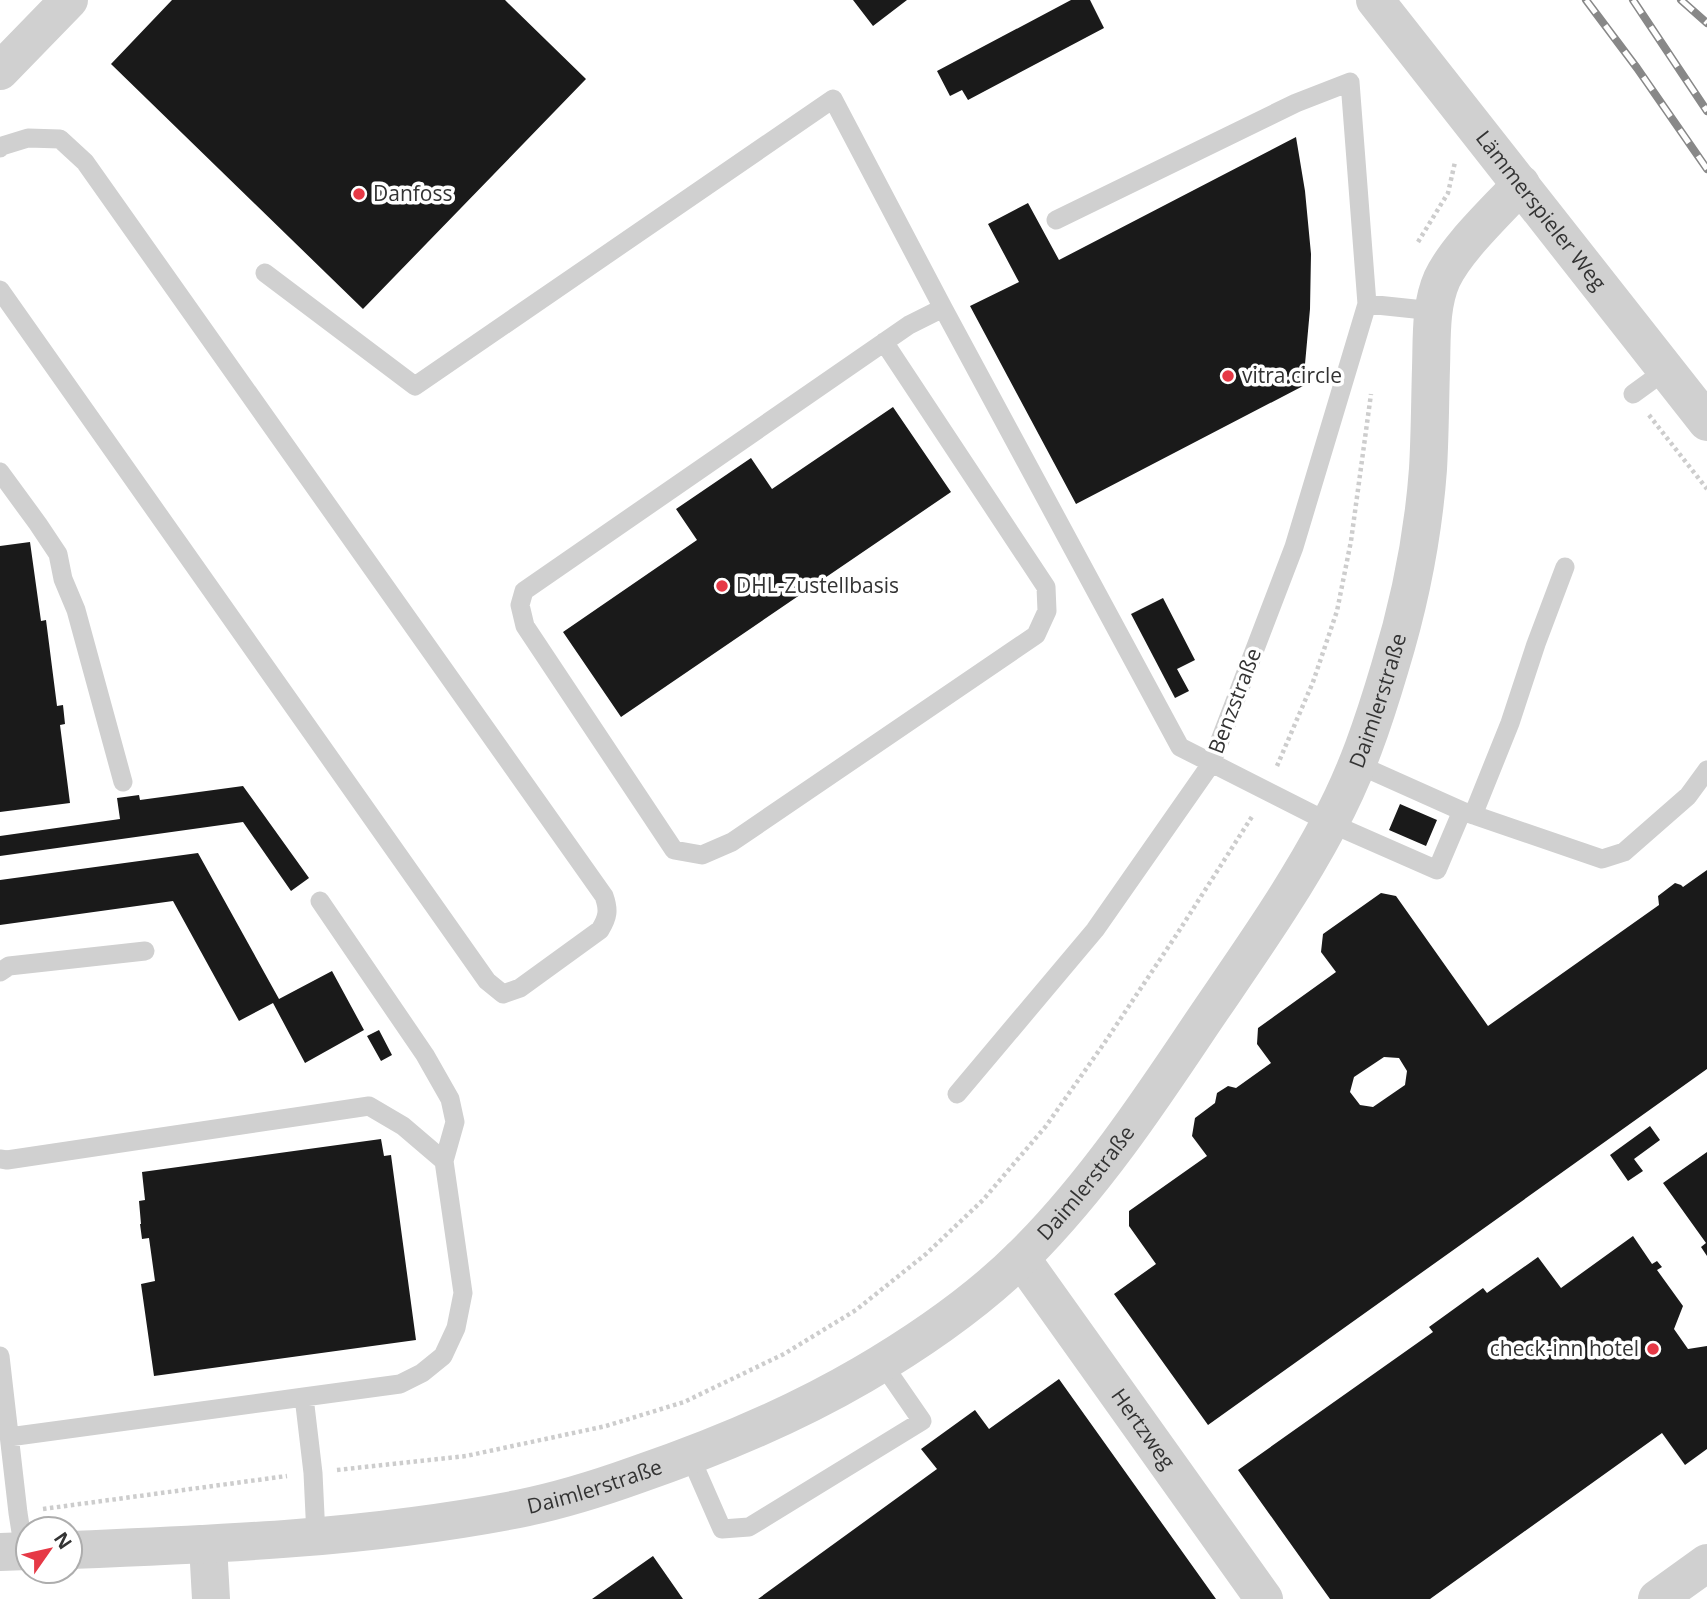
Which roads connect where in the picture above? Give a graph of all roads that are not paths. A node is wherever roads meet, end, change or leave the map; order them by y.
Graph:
1 (69, 0) edge
2 (1376, 0) edge
3 (0, 71) edge
4 (0, 148) edge
5 (1521, 184) junction
6 (1056, 220) dead end
7 (265, 273) dead end
8 (0, 290) edge
9 (1367, 304) junction
10 (943, 308) junction
11 (1434, 311) junction
12 (884, 342) junction
13 (1666, 370) junction
14 (1633, 394) dead end
15 (1707, 422) edge
16 (0, 472) edge
17 (1565, 568) dead end
18 (1210, 764) junction
19 (1357, 764) junction
20 (1707, 770) edge
21 (123, 782) dead end
22 (1467, 813) junction
23 (1330, 823) junction
24 (320, 901) dead end
25 (145, 951) dead end
26 (0, 972) edge
27 (957, 1094) dead end
28 (0, 1159) edge
29 (444, 1161) junction
30 (1021, 1258) junction
31 (0, 1356) edge
32 (881, 1363) junction
33 (304, 1397) junction
34 (9, 1437) junction
35 (690, 1456) junction
36 (18, 1515) edge
37 (316, 1536) junction
38 (208, 1545) junction
39 (84, 1549) edge
40 (1707, 1563) edge
41 (211, 1599) edge
42 (1265, 1599) edge
43 (1657, 1599) edge

1 - 3 street
2 - 5 street, Lämmerspieler Weg
4 - 8 lane
5 - 11 street, Daimlerstraße
5 - 13 street, Lämmerspieler Weg
6 - 9 lane
7 - 10 lane
9 - 11 lane
9 - 18 lane, Benzstraße
10 - 12 lane
10 - 18 lane
11 - 19 street, Daimlerstraße
12 - 12 lane
13 - 14 lane
13 - 15 street, Lämmerspieler Weg
16 - 21 lane
17 - 22 lane
18 - 23 lane
18 - 27 lane, Benzstraße
19 - 22 lane
19 - 23 street, Daimlerstraße
20 - 22 lane
22 - 23 lane
23 - 30 street, Daimlerstraße
24 - 29 lane
25 - 26 lane
28 - 29 lane
29 - 33 lane
30 - 32 street, Daimlerstraße
30 - 42 street, Hertzweg
31 - 34 lane
32 - 35 street, Daimlerstraße
32 - 35 lane
33 - 34 lane
33 - 37 lane
34 - 36 lane
35 - 37 street, Daimlerstraße
37 - 38 street, Daimlerstraße
38 - 39 street, Daimlerstraße
38 - 41 street
40 - 43 street

